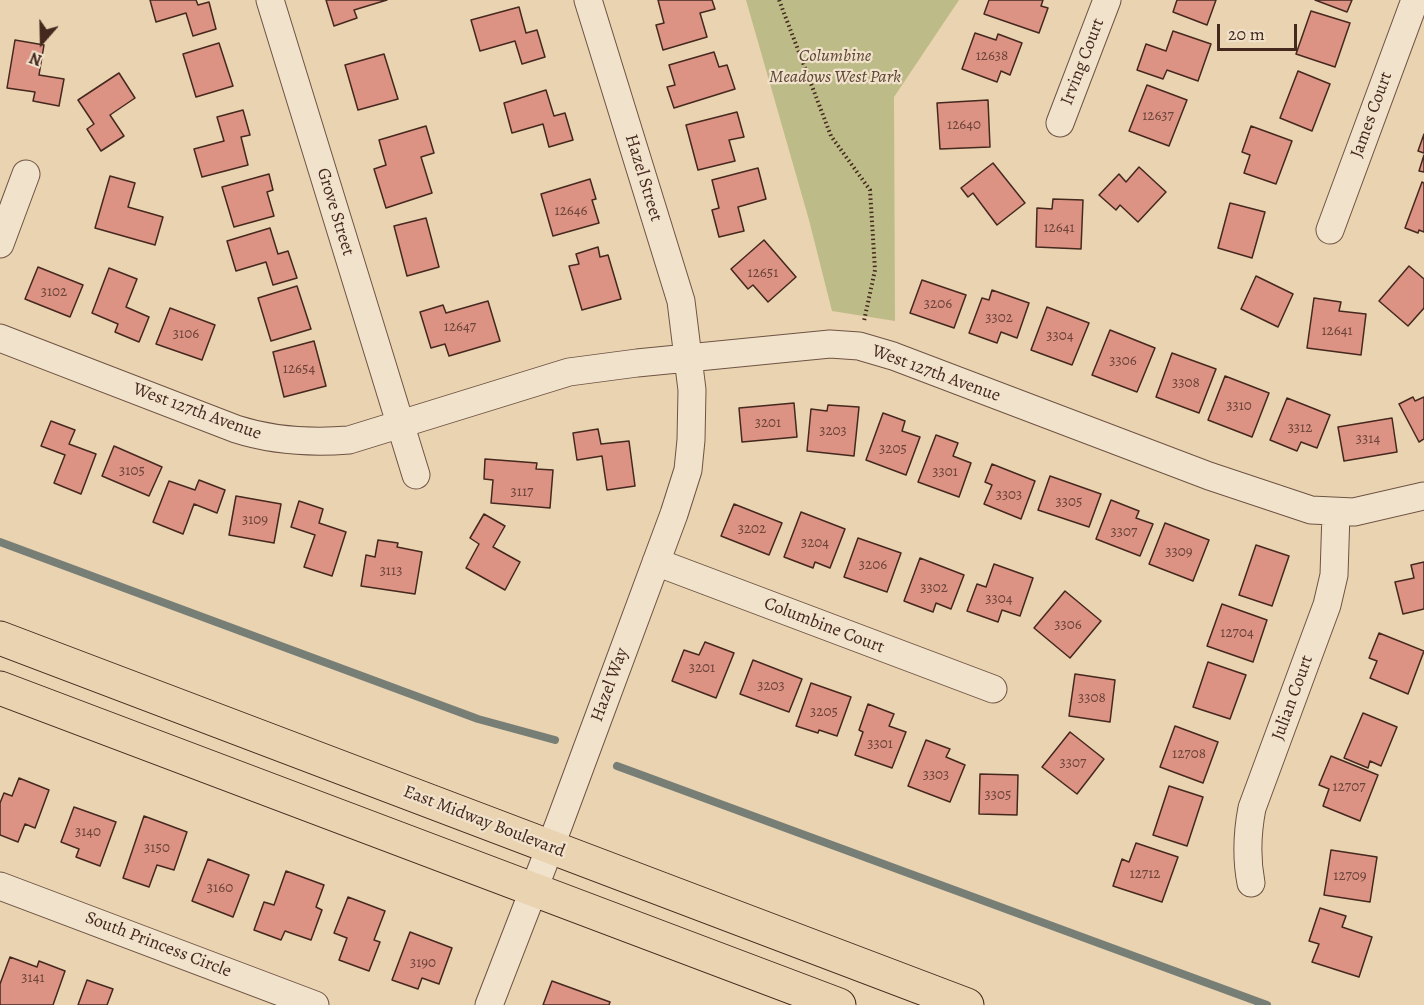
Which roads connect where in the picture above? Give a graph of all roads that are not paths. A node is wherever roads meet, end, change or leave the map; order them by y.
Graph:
1 (270, 0) edge
2 (588, 0) edge
3 (1107, 0) edge
4 (1415, 0) edge
5 (1060, 123) dead end
6 (26, 174) dead end
7 (1330, 230) dead end
8 (0, 244) edge
9 (0, 338) edge
10 (688, 358) junction
11 (400, 424) junction
12 (416, 475) dead end
13 (1424, 496) edge
14 (1336, 513) junction
15 (656, 562) junction
16 (0, 638) edge
17 (0, 688) edge
18 (993, 689) dead end
19 (550, 847) junction
20 (1251, 883) dead end
21 (0, 886) edge
22 (534, 890) junction
23 (315, 1005) edge
24 (489, 1005) edge
25 (839, 1005) edge
26 (967, 1005) edge

1 - 11 street, Grove Street
2 - 10 street, Hazel Street
3 - 5 street, Irving Court
4 - 7 street, James Court
6 - 8 street
9 - 11 street, West 127th Avenue
10 - 11 street, West 127th Avenue
10 - 14 street, West 127th Avenue
10 - 15 street, Hazel Way
11 - 12 street
13 - 14 street, West 127th Avenue
14 - 20 street, Julian Court
15 - 18 street, Columbine Court
15 - 19 street, Hazel Way
16 - 19 main road, East Midway Boulevard
17 - 22 main road
19 - 22 street, Hazel Way
19 - 26 main road, East Midway Boulevard
21 - 23 street, South Princess Circle
22 - 24 street, Hazel Way
22 - 25 main road

